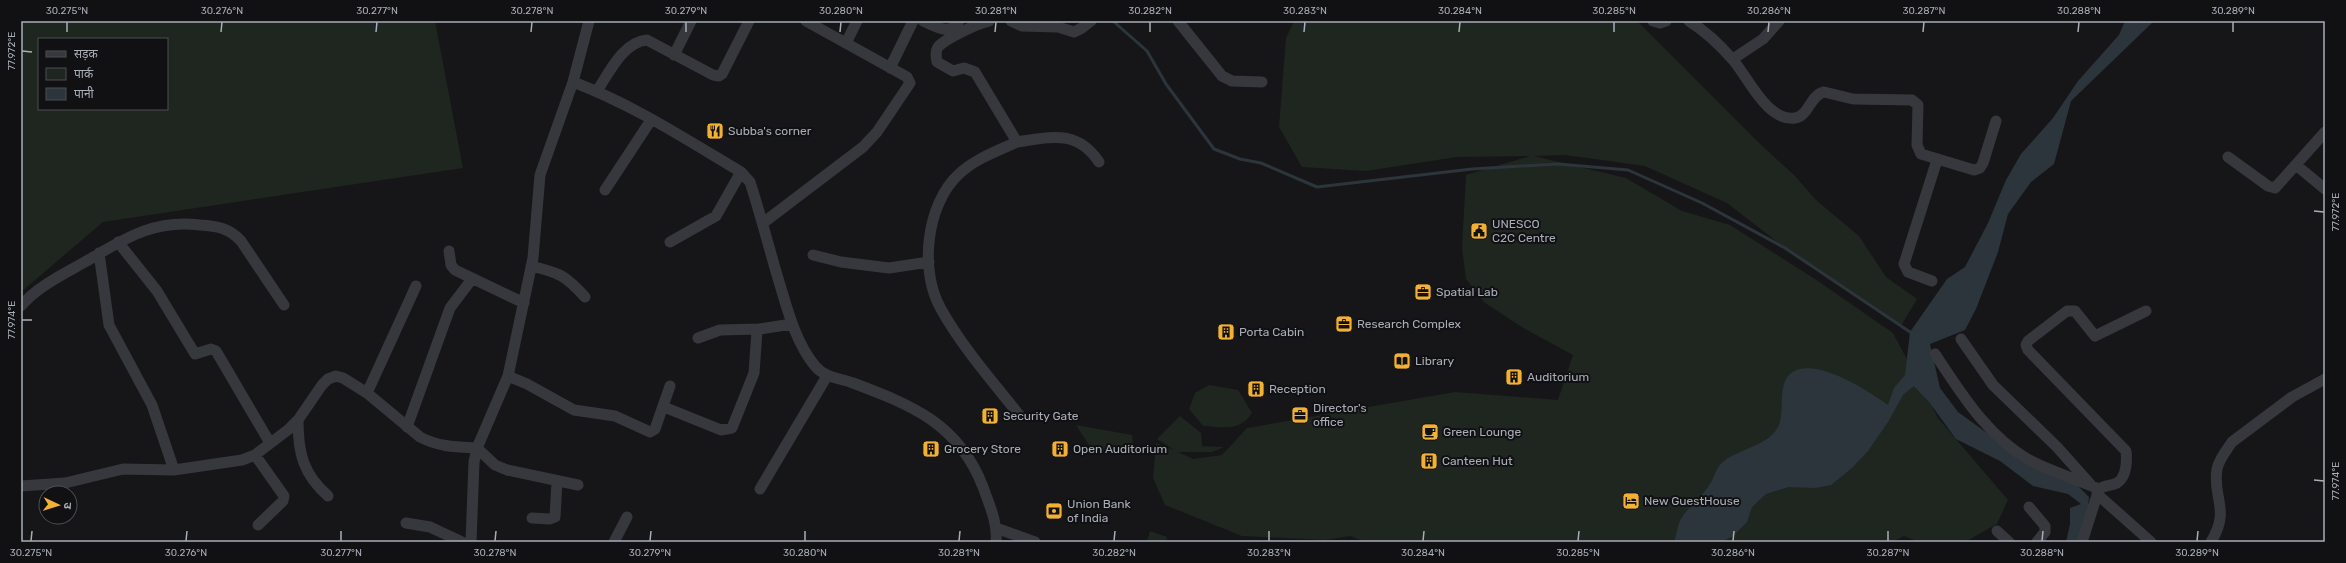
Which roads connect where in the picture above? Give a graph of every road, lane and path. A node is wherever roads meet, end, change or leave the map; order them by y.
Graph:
1 (589, 21) edge
2 (691, 21) edge
3 (750, 21) edge
4 (806, 21) edge
5 (857, 21) edge
6 (913, 21) edge
7 (923, 21) edge
8 (959, 21) edge
9 (989, 21) edge
10 (1011, 21) edge
11 (1178, 21) edge
12 (1653, 21) edge
13 (1666, 21) edge
14 (1689, 21) edge
15 (1779, 21) edge
16 (1087, 25) edge
17 (846, 43) junction
18 (674, 55) junction
19 (1732, 59) junction
20 (890, 68) junction
21 (573, 82) junction
22 (1262, 82) dead end
23 (597, 91) junction
24 (651, 120) junction
25 (1996, 122) dead end
26 (2325, 132) edge
27 (1017, 142) junction
28 (2228, 157) dead end
29 (1937, 160) junction
30 (1099, 162) dead end
31 (2296, 165) junction
32 (741, 172) junction
33 (2325, 189) edge
34 (606, 190) dead end
35 (763, 223) junction
36 (118, 242) junction
37 (670, 242) dead end
38 (449, 251) dead end
39 (100, 253) junction
40 (812, 255) dead end
41 (929, 262) junction
42 (531, 266) junction
43 (472, 279) junction
44 (1932, 281) dead end
45 (416, 286) dead end
46 (585, 297) dead end
47 (524, 303) junction
48 (284, 305) dead end
49 (21, 306) edge
50 (2146, 311) dead end
51 (792, 324) junction
52 (760, 329) junction
53 (698, 338) dead end
54 (1961, 339) dead end
55 (1935, 354) dead end
56 (508, 376) junction
57 (827, 376) junction
58 (2325, 379) edge
59 (670, 386) dead end
60 (367, 393) junction
61 (664, 407) junction
62 (1020, 416) dead end
63 (298, 420) junction
64 (407, 427) junction
65 (270, 443) junction
66 (477, 448) junction
67 (255, 455) junction
68 (174, 470) junction
69 (557, 481) junction
70 (578, 485) dead end
71 (21, 486) edge
72 (760, 489) dead end
73 (2096, 490) junction
74 (328, 496) dead end
75 (2029, 507) dead end
76 (627, 517) dead end
77 (532, 518) dead end
78 (406, 523) dead end
79 (258, 525) dead end
80 (996, 528) junction
81 (1997, 530) dead end
82 (462, 542) edge
83 (471, 542) edge
84 (614, 542) edge
85 (996, 542) edge
86 (1035, 542) edge
87 (2009, 542) edge
88 (2037, 542) edge
89 (2082, 542) edge
90 (2151, 542) edge
91 (2212, 542) edge

1 - 21 street
2 - 18 street
3 - 18 street
4 - 17 street
5 - 17 street
6 - 20 street
7 - 8 street
9 - 27 street
10 - 16 street
11 - 22 street
12 - 13 street
14 - 19 street
15 - 19 street
17 - 20 street
18 - 23 street
19 - 29 street
20 - 35 street
21 - 23 street
21 - 42 street
23 - 24 street
24 - 32 street
24 - 34 street
25 - 29 street
26 - 31 street
27 - 30 street
27 - 41 street
28 - 31 street
29 - 44 street
31 - 33 street
32 - 35 street
32 - 37 street
35 - 51 street
36 - 39 street
36 - 48 street
36 - 65 street
38 - 43 street
39 - 49 street
39 - 68 street
40 - 41 street
41 - 62 street
42 - 46 street
42 - 47 street
43 - 47 street
43 - 64 street
45 - 60 street
47 - 56 street
50 - 73 street
51 - 52 street
51 - 57 street
52 - 53 street
52 - 61 street
54 - 73 street
55 - 73 street
56 - 61 street
56 - 66 street
57 - 72 street
57 - 80 street
58 - 91 street
59 - 61 street
60 - 63 street
60 - 64 street
63 - 65 street
63 - 74 street
64 - 66 street
65 - 67 street
66 - 69 street
66 - 83 street
67 - 68 street
67 - 79 street
68 - 71 street
69 - 70 street
69 - 77 street
73 - 89 street
73 - 90 street
75 - 88 street
76 - 84 street
78 - 82 street
80 - 85 street
80 - 86 street
81 - 87 street

